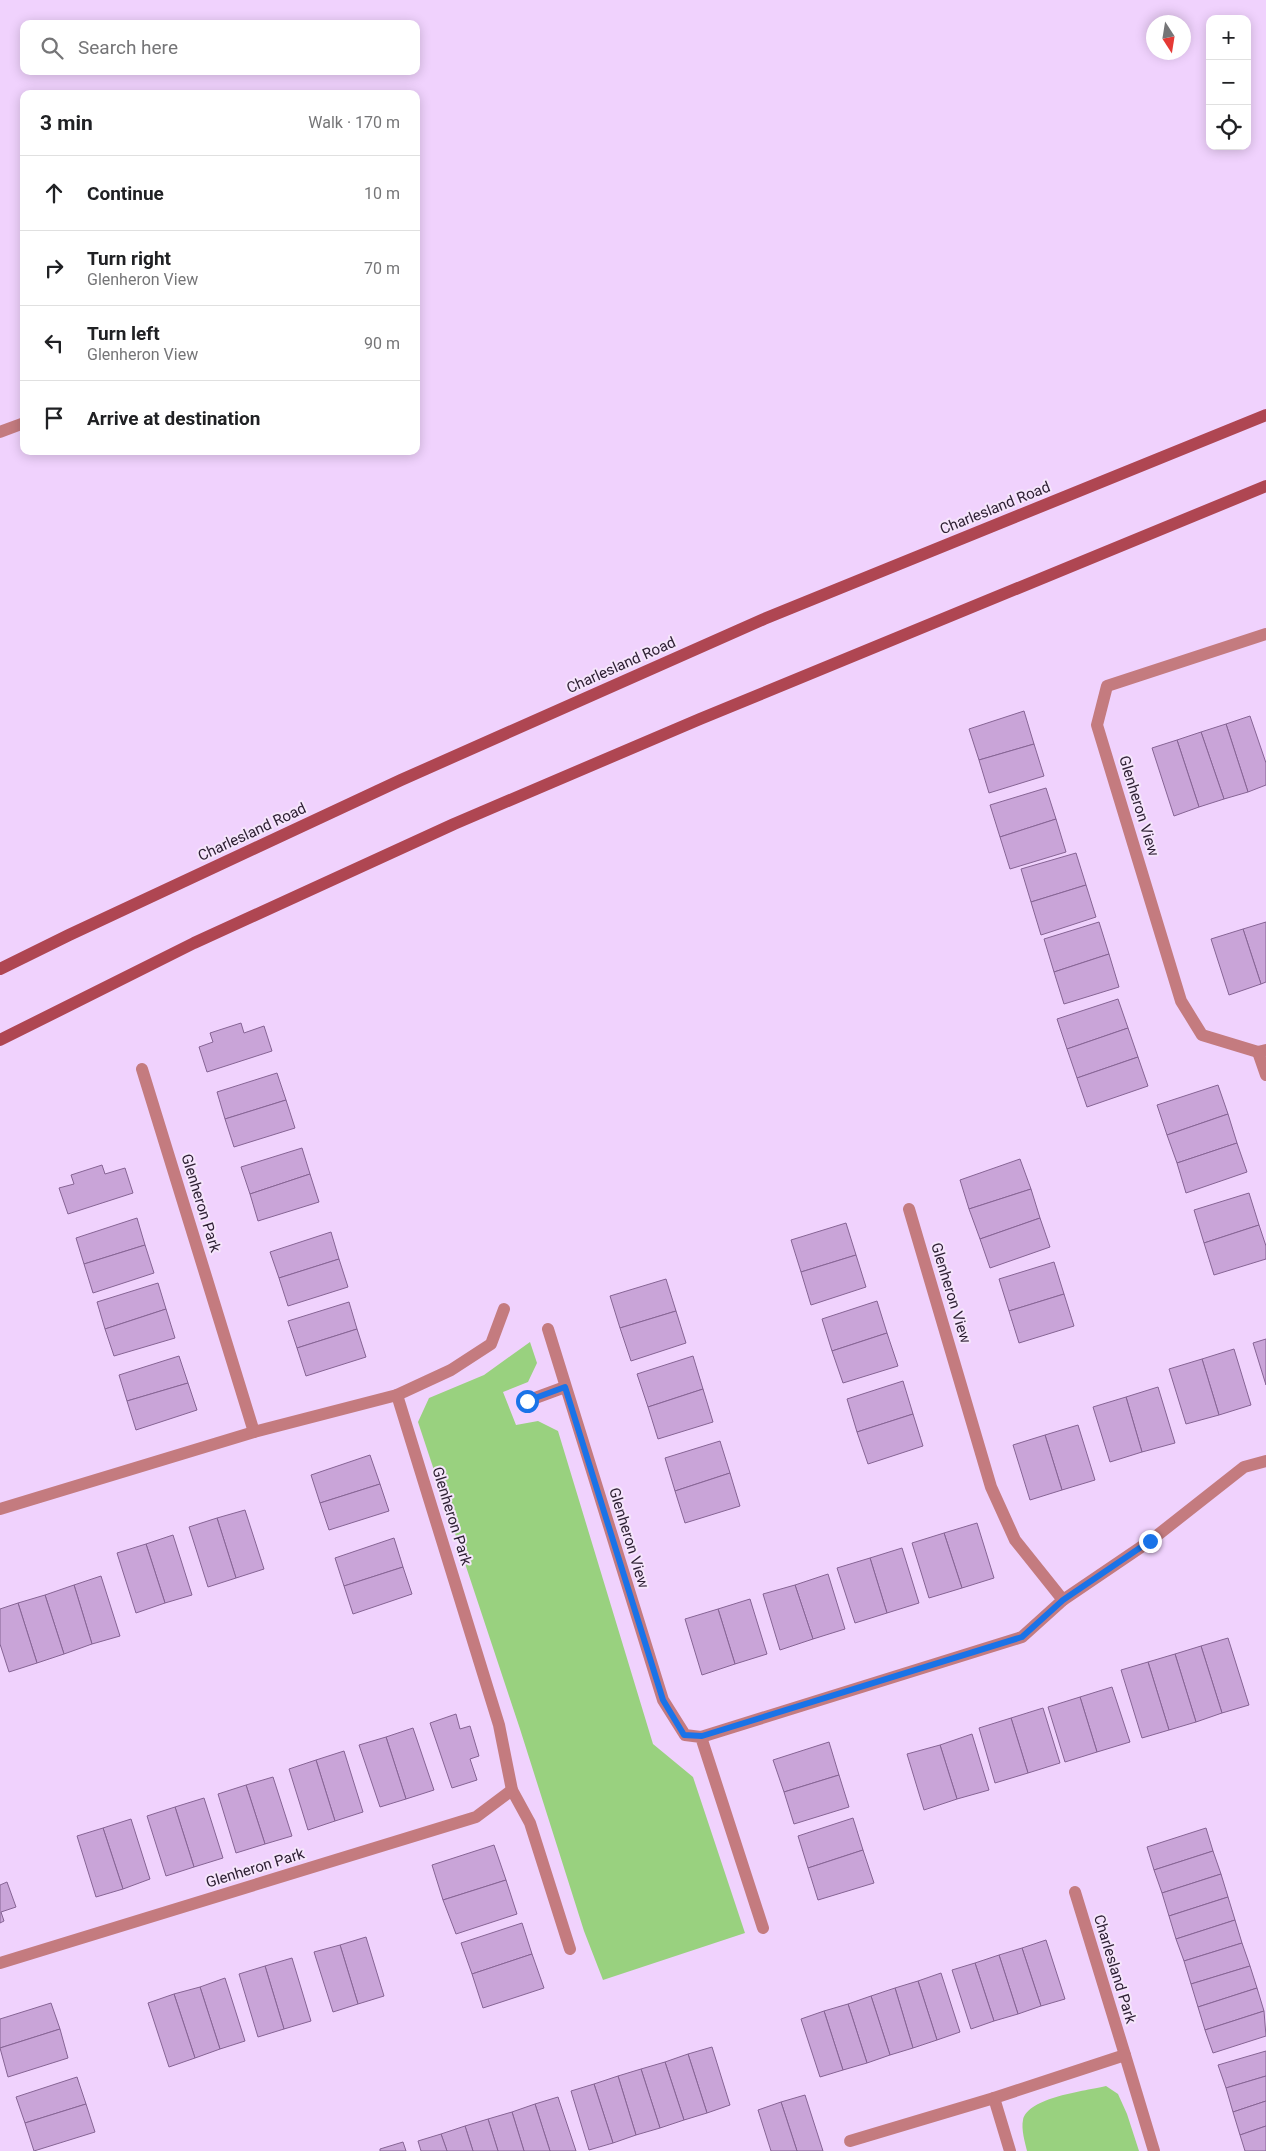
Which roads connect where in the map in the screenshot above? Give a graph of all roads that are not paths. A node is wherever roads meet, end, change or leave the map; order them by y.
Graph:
1 (1266, 415) edge
2 (20, 424) edge
3 (0, 432) edge
4 (1266, 486) edge
5 (1266, 634) edge
6 (0, 970) edge
7 (0, 1040) edge
8 (1262, 1051) edge
9 (142, 1069) dead end
10 (1266, 1075) edge
11 (909, 1210) dead end
12 (504, 1309) dead end
13 (548, 1329) dead end
14 (565, 1387) junction
15 (397, 1395) junction
16 (527, 1401) dead end
17 (254, 1432) junction
18 (1266, 1461) edge
19 (0, 1509) edge
20 (1063, 1600) junction
21 (702, 1736) junction
22 (512, 1790) junction
23 (1075, 1892) dead end
24 (763, 1928) dead end
25 (570, 1949) dead end
26 (0, 1963) edge
27 (1125, 2055) junction
28 (994, 2098) junction
29 (850, 2142) dead end
30 (1010, 2151) edge
31 (1154, 2151) edge

1 - 6 main road, Charlesland Road
2 - 3 street
4 - 7 main road
5 - 8 street, Glenheron View
8 - 10 street, Glenheron View
9 - 17 street, Glenheron Park
11 - 20 street, Glenheron View
12 - 15 street
13 - 14 street, Glenheron View
14 - 16 street
14 - 21 street, Glenheron View
15 - 17 street
15 - 22 street, Glenheron Park
17 - 19 street
18 - 20 street
20 - 21 street
21 - 24 street
22 - 25 street, Glenheron Park
22 - 26 street, Glenheron Park
23 - 27 street, Charlesland Park
27 - 28 street
27 - 31 street, Charlesland Park
28 - 29 street
28 - 30 street

